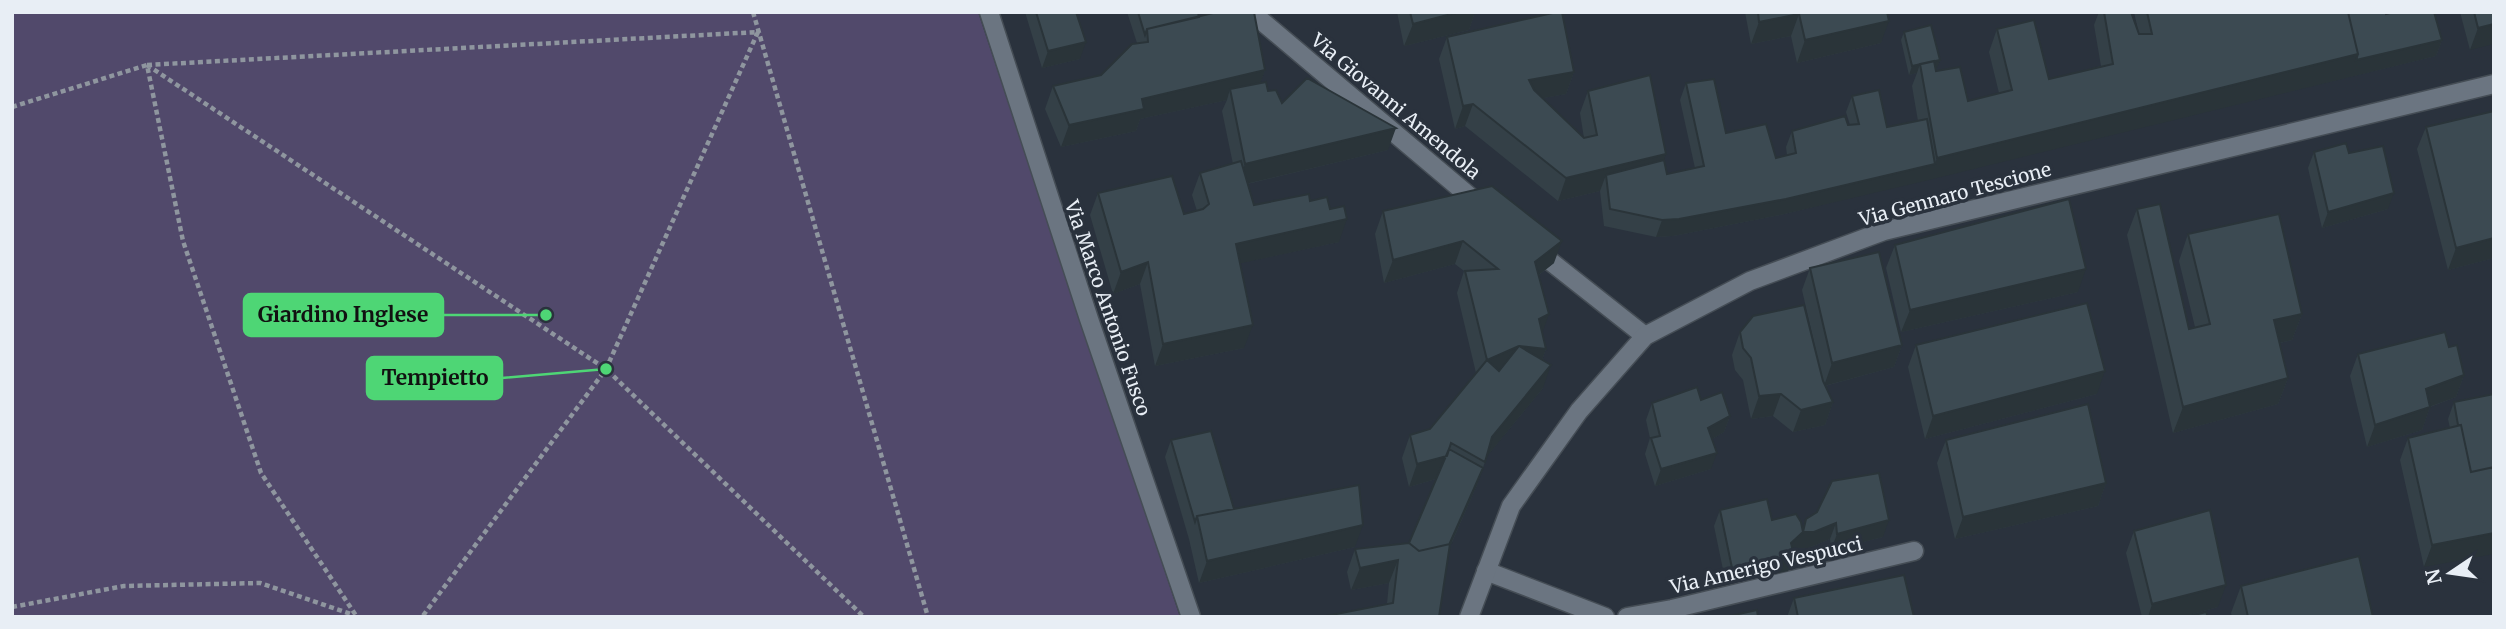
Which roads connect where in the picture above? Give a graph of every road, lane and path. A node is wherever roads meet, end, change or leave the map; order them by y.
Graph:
1 (752, 12) edge
2 (989, 12) edge
3 (1251, 12) edge
4 (758, 32) junction
5 (147, 65) junction
6 (2494, 84) edge
7 (12, 107) edge
8 (1494, 216) edge
9 (1524, 240) edge
10 (1646, 336) junction
11 (606, 369) junction
12 (1914, 551) dead end
13 (1486, 571) junction
14 (12, 607) edge
15 (356, 616) edge
16 (422, 617) edge
17 (864, 617) edge
18 (928, 617) edge
19 (1191, 617) edge
20 (1469, 617) edge
21 (1605, 617) edge
22 (1627, 617) edge

1 - 4 path
2 - 19 street, Via Marco Antonio Fusco
3 - 8 street, Via Giovanni Amendola
4 - 5 path
4 - 11 path
4 - 18 path
5 - 7 path
5 - 11 path
5 - 15 path
6 - 10 street, Via Gennaro Tescione
9 - 10 street
10 - 13 street, Via Gennaro Tescione
11 - 16 path
11 - 17 path
12 - 22 street, Via Amerigo Vespucci
13 - 20 street, Via Gennaro Tescione
13 - 21 street
14 - 15 path

